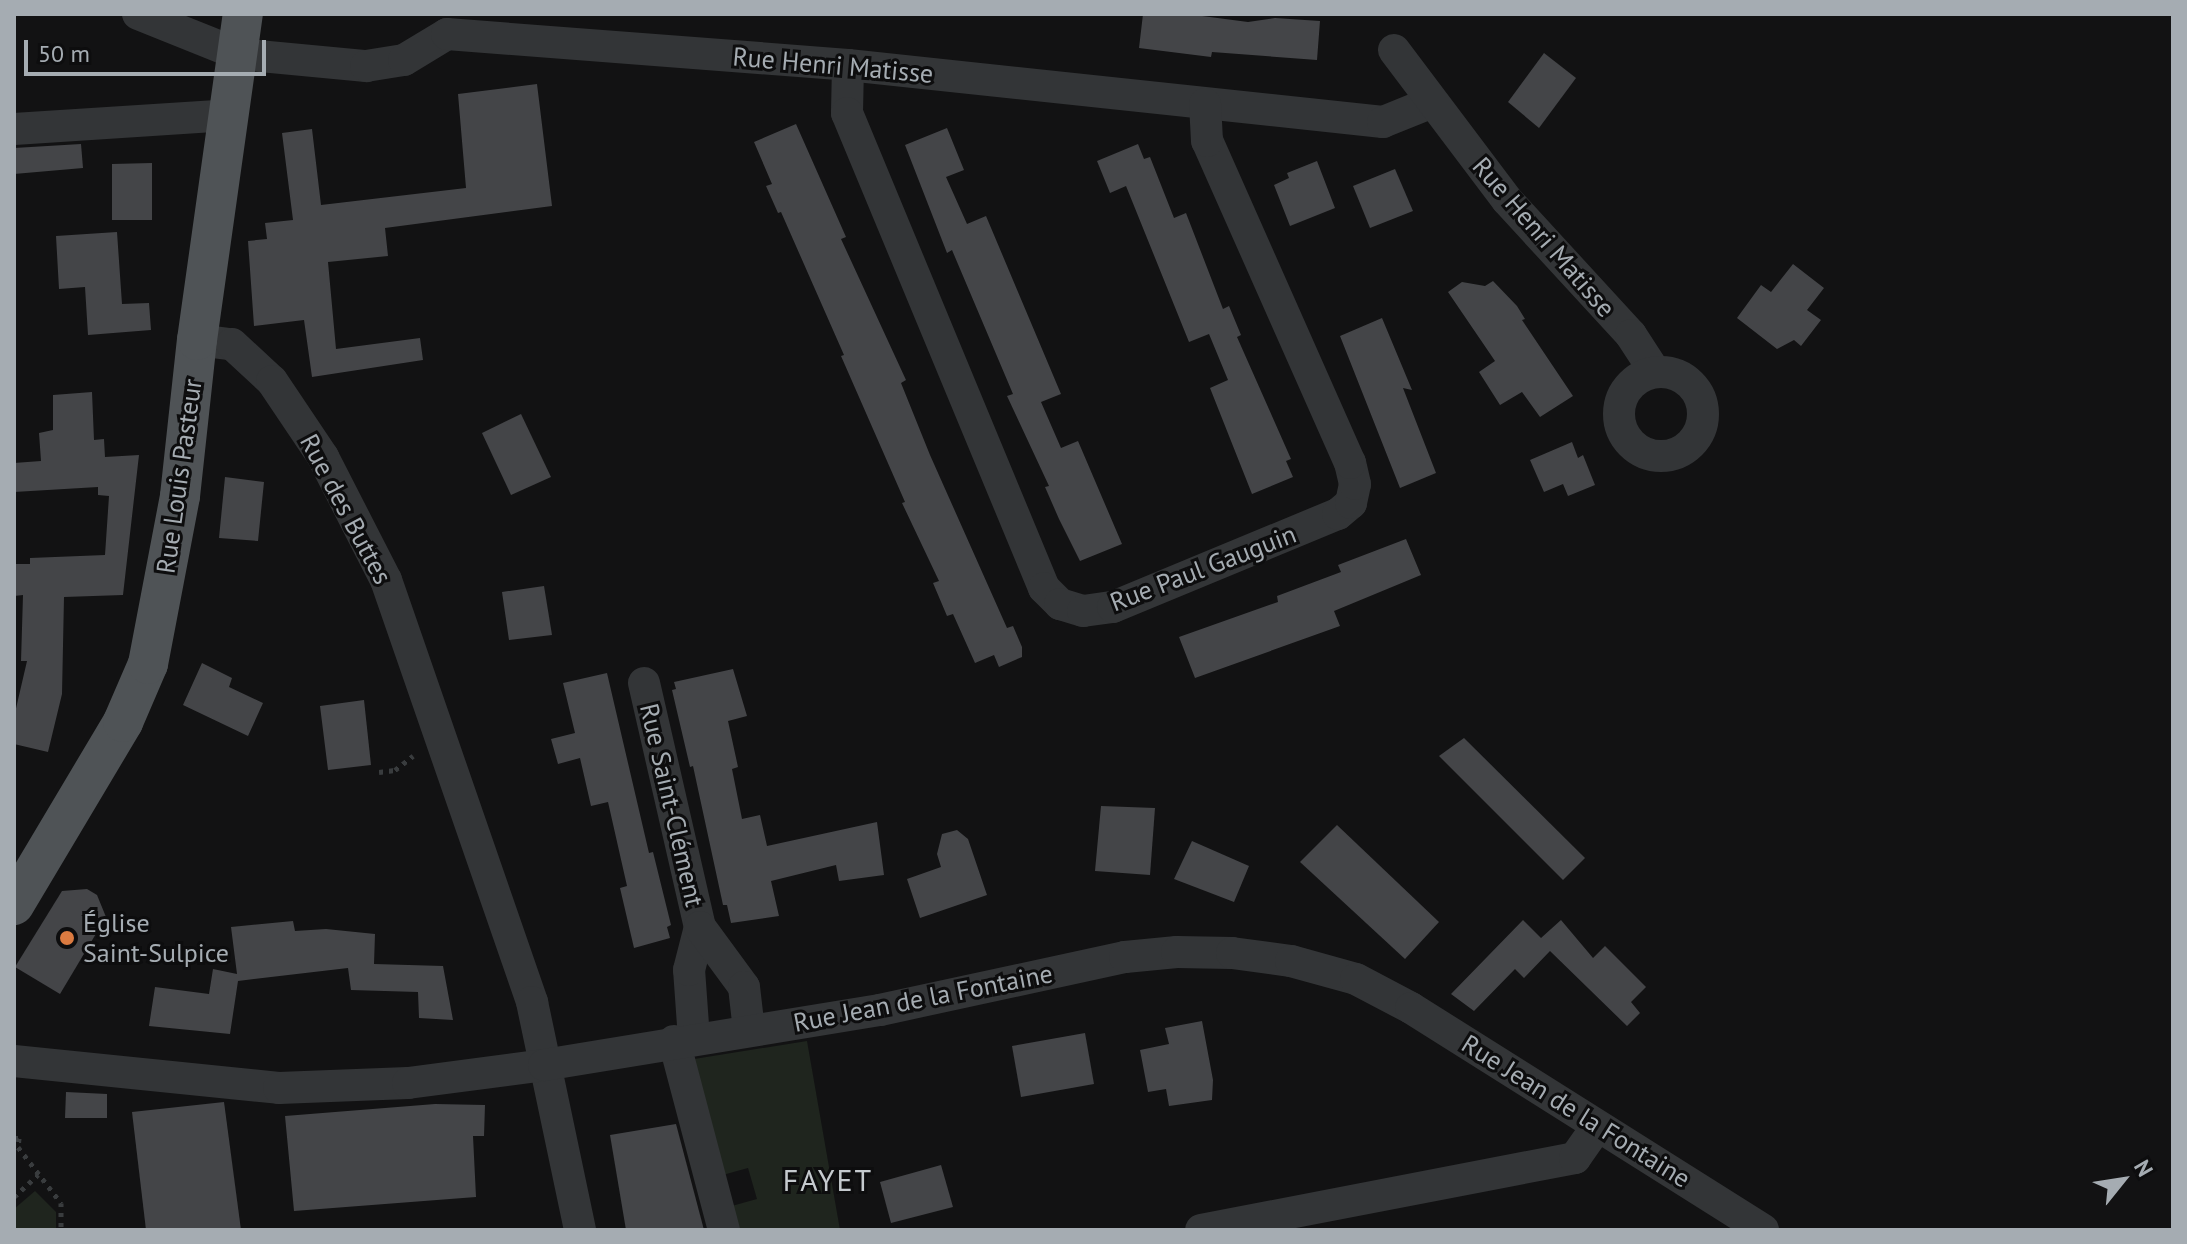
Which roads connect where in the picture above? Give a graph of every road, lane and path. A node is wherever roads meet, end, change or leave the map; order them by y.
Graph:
1 (138, 14) edge
2 (243, 14) edge
3 (1394, 50) dead end
4 (238, 54) junction
5 (848, 65) junction
6 (1430, 103) junction
7 (1205, 104) junction
8 (229, 115) junction
9 (14, 129) edge
10 (197, 340) junction
11 (1655, 372) dead end
12 (644, 683) dead end
13 (424, 736) junction
14 (379, 772) dead end
15 (14, 905) edge
16 (700, 927) junction
17 (749, 1030) junction
18 (684, 1040) junction
19 (14, 1061) edge
20 (544, 1065) junction
21 (1597, 1126) junction
22 (14, 1138) edge
23 (38, 1175) junction
24 (14, 1197) edge
25 (61, 1230) edge
26 (580, 1230) edge
27 (724, 1230) edge
28 (1201, 1230) edge
29 (1763, 1230) edge

1 - 4 street, Rue Henri Matisse
2 - 4 main road, Rue Louis Pasteur
3 - 6 street, Rue Henri Matisse
4 - 5 street, Rue Henri Matisse
4 - 8 main road, Rue Louis Pasteur
5 - 7 street, Rue Henri Matisse
5 - 7 street, Rue Paul Gauguin
6 - 7 street, Rue Henri Matisse
6 - 11 street, Rue Henri Matisse
8 - 9 street
8 - 10 main road, Rue Louis Pasteur
10 - 13 street, Rue des Buttes
10 - 15 main road, Rue Louis Pasteur
12 - 16 street, Rue Saint-Clément
13 - 14 path
13 - 20 street, Rue des Buttes
16 - 17 street, Rue Saint-Clément
16 - 18 street, Rue Saint-Clément
17 - 18 street, Rue Jean de la Fontaine
17 - 21 street, Rue Jean de la Fontaine
18 - 20 street, Rue Jean de la Fontaine
18 - 27 street, Rue Saint-Clément
19 - 20 street, Rue Jean de la Fontaine
20 - 26 street, Rue des Buttes
21 - 28 street
21 - 29 street, Rue Jean de la Fontaine
22 - 23 path
23 - 24 path
23 - 25 path

